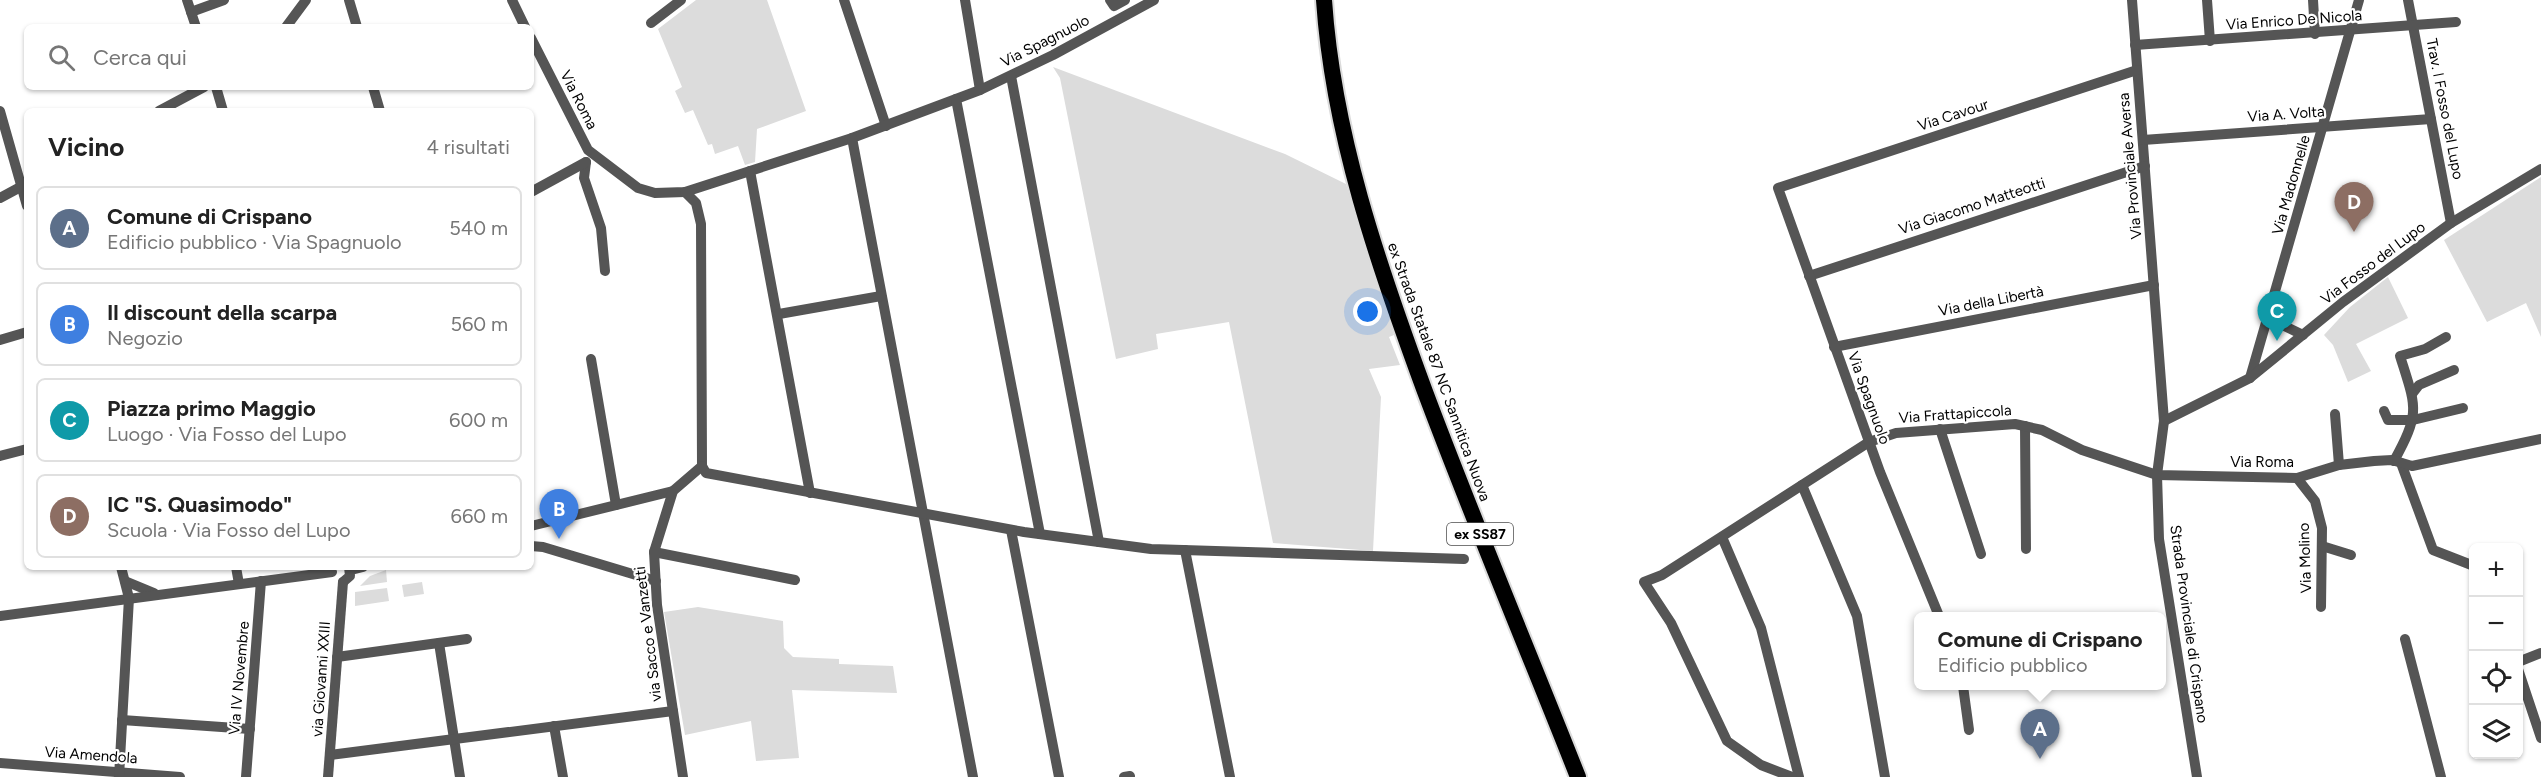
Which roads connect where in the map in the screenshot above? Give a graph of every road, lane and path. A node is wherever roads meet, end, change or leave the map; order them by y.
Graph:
1 (187, 0) edge
2 (224, 0) edge
3 (306, 0) edge
4 (349, 0) edge
5 (512, 0) edge
6 (681, 0) edge
7 (844, 0) edge
8 (965, 0) edge
9 (1110, 0) edge
10 (1125, 0) edge
11 (1154, 0) edge
12 (1324, 0) edge
13 (2132, 0) edge
14 (2207, 0) edge
15 (2313, 0) edge
16 (2359, 0) edge
17 (2408, 0) edge
18 (191, 12) junction
19 (2456, 22) dead end
20 (651, 23) dead end
21 (195, 24) edge
22 (288, 24) edge
23 (356, 24) edge
24 (524, 24) edge
25 (2414, 27) junction
26 (2350, 32) junction
27 (2315, 34) junction
28 (2210, 41) junction
29 (534, 45) edge
30 (2135, 45) junction
31 (2137, 70) junction
32 (1011, 76) junction
33 (198, 90) edge
34 (217, 90) edge
35 (375, 90) edge
36 (980, 90) junction
37 (956, 99) junction
38 (165, 108) edge
39 (222, 108) edge
40 (379, 108) edge
41 (0, 111) edge
42 (2431, 119) junction
43 (885, 126) junction
44 (2323, 126) junction
45 (852, 138) junction
46 (2143, 140) junction
47 (590, 159) junction
48 (2145, 166) junction
49 (2541, 170) edge
50 (750, 171) junction
51 (24, 185) edge
52 (1778, 188) joint
53 (534, 190) edge
54 (685, 192) junction
55 (0, 198) edge
56 (2451, 223) junction
57 (605, 271) dead end
58 (1809, 276) junction
59 (2154, 285) junction
60 (880, 296) junction
61 (779, 314) junction
62 (2268, 318) junction
63 (24, 333) edge
64 (2303, 335) junction
65 (2446, 336) dead end
66 (0, 340) edge
67 (1834, 347) junction
68 (591, 359) dead end
69 (2454, 370) dead end
70 (2250, 378) junction
71 (2412, 394) junction
72 (2463, 408) dead end
73 (2384, 411) dead end
74 (2335, 414) dead end
75 (2413, 420) junction
76 (2164, 422) junction
77 (2025, 426) junction
78 (1940, 429) junction
79 (2541, 439) edge
80 (1869, 441) junction
81 (24, 450) edge
82 (0, 456) edge
83 (2398, 462) junction
84 (2339, 465) junction
85 (702, 466) junction
86 (2157, 475) junction
87 (2297, 478) junction
88 (1802, 485) junction
89 (673, 491) junction
90 (810, 493) junction
91 (616, 505) junction
92 (922, 514) junction
93 (534, 525) edge
94 (1011, 530) junction
95 (1040, 534) junction
96 (1722, 537) junction
97 (1099, 542) junction
98 (534, 544) edge
99 (2322, 546) junction
100 (2025, 549) dead end
101 (1185, 550) junction
102 (654, 552) junction
103 (1981, 554) dead end
104 (2351, 555) dead end
105 (1464, 559) dead end
106 (2469, 564) edge
107 (122, 570) edge
108 (237, 570) edge
109 (326, 570) edge
110 (332, 570) edge
111 (350, 570) edge
112 (795, 580) dead end
113 (124, 581) junction
114 (261, 581) junction
115 (656, 581) junction
116 (343, 582) junction
117 (239, 584) junction
118 (157, 594) junction
119 (129, 598) junction
120 (2321, 607) dead end
121 (1937, 612) edge
122 (0, 616) edge
123 (467, 639) dead end
124 (2405, 639) dead end
125 (439, 643) junction
126 (2541, 653) edge
127 (337, 657) junction
128 (2523, 660) edge
129 (2523, 684) edge
130 (1964, 690) edge
131 (673, 711) junction
132 (122, 720) junction
133 (554, 726) junction
134 (249, 729) junction
135 (1969, 730) dead end
136 (2541, 738) edge
137 (455, 739) junction
138 (330, 755) junction
139 (0, 763) edge
140 (119, 775) edge
141 (180, 777) edge
142 (246, 777) edge
143 (328, 777) edge
144 (460, 777) edge
145 (563, 777) edge
146 (683, 777) edge
147 (973, 777) edge
148 (1059, 777) edge
149 (1230, 777) edge
150 (1578, 777) edge
151 (1792, 777) edge
152 (1799, 777) edge
153 (1885, 777) edge
154 (2197, 777) edge
155 (2441, 777) edge

1 - 18 street
2 - 18 street
3 - 22 street
4 - 23 street
5 - 24 street
6 - 20 street
7 - 43 street
8 - 36 street
9 - 10 street
11 - 32 street, Via Spagnuolo
12 - 150 highway, ex Strada Statale 87 NC Sannitica Nuova / ex SS87
13 - 30 street, Via Provinciale Aversa
14 - 28 street
15 - 27 street
16 - 26 street, Via Madonnelle
17 - 25 street, Trav. I Fosso del Lupo
18 - 21 street
19 - 25 street, Via Enrico De Nicola
25 - 26 street, Via Enrico De Nicola
25 - 42 street, Trav. I Fosso del Lupo
26 - 27 street, Via Enrico De Nicola
26 - 44 street, Via Madonnelle
27 - 28 street, Via Enrico De Nicola
28 - 30 street, Via Enrico De Nicola
29 - 47 street, Via Roma
30 - 31 street, Via Provinciale Aversa
31 - 46 street, Via Provinciale Aversa
31 - 52 street, Via Cavour
32 - 36 street, Via Spagnuolo
32 - 97 street
33 - 38 street
34 - 39 street
35 - 40 street
36 - 37 street, Via Spagnuolo
37 - 43 street, Via Spagnuolo
37 - 95 street
41 - 51 street
42 - 44 street, Via A. Volta
42 - 56 street, Trav. I Fosso del Lupo
43 - 45 street, Via Spagnuolo
44 - 46 street, Via A. Volta
44 - 62 street, Via Madonnelle
45 - 50 street, Via Spagnuolo
45 - 60 street
46 - 48 street, Via Provinciale Aversa
47 - 53 street
47 - 54 street, Via Roma
47 - 57 street
48 - 58 street, Via Giacomo Matteotti
48 - 59 street, Via Provinciale Aversa
49 - 56 street, Via Fosso del Lupo
50 - 54 street, Via Roma
50 - 61 street
51 - 55 street
52 - 58 street, Via Spagnuolo
54 - 85 street
56 - 64 street, Via Fosso del Lupo
58 - 67 street, Via Spagnuolo
59 - 67 street, Via della Libertà
59 - 76 street, Via Provinciale Aversa
60 - 61 street
60 - 92 street
61 - 90 street
62 - 64 street
62 - 70 street, Via Madonnelle
63 - 66 street
64 - 70 street, Via Fosso del Lupo
65 - 71 street
67 - 80 street, Via Spagnuolo
68 - 91 street
69 - 71 street
70 - 76 street, Via Fosso del Lupo
71 - 75 street
72 - 75 street
73 - 75 street
74 - 84 street
75 - 83 street
76 - 86 street, Strada Provinciale di Crispano
77 - 78 street, Via Frattapiccola
77 - 86 street, Via Frattapiccola
77 - 100 street
78 - 80 street, Via Frattapiccola
78 - 103 street
79 - 83 street, Via Roma
80 - 88 street, Via Frattapiccola
80 - 121 street, Via Spagnuolo
81 - 82 street
83 - 84 street, Via Roma
83 - 106 street
84 - 87 street, Via Roma
85 - 89 street
85 - 90 street
86 - 87 street, Via Roma
86 - 154 street, Strada Provinciale di Crispano
87 - 99 street, Via Molino
88 - 96 street, Via Frattapiccola
88 - 153 street
89 - 91 street
89 - 102 street, via Sacco e Vanzetti
90 - 92 street
91 - 93 street
92 - 94 street
92 - 147 street
94 - 95 street
94 - 148 street
95 - 97 street
96 - 151 street, Via Frattapiccola
96 - 152 street
97 - 101 street
98 - 115 street
99 - 104 street
99 - 120 street, Via Molino
101 - 105 street
101 - 149 street
102 - 112 street
102 - 115 street, via Sacco e Vanzetti
107 - 113 street
108 - 117 street
109 - 114 street
110 - 116 street
111 - 116 street
113 - 118 street
113 - 119 street
114 - 117 street
114 - 134 street, Via IV Novembre
115 - 131 street, via Sacco e Vanzetti
116 - 127 street, via Giovanni XXIII
117 - 118 street
118 - 119 street
119 - 122 street
119 - 132 street
123 - 125 street
124 - 155 street
125 - 127 street
125 - 137 street
126 - 128 street
127 - 138 street, via Giovanni XXIII
129 - 136 street
130 - 135 street
131 - 133 street
131 - 146 street, via Sacco e Vanzetti
132 - 134 street
132 - 140 street
133 - 137 street
133 - 145 street
134 - 142 street, Via IV Novembre
137 - 138 street
137 - 144 street
138 - 143 street, via Giovanni XXIII
139 - 140 street, Via Amendola
140 - 141 street, Via Amendola

